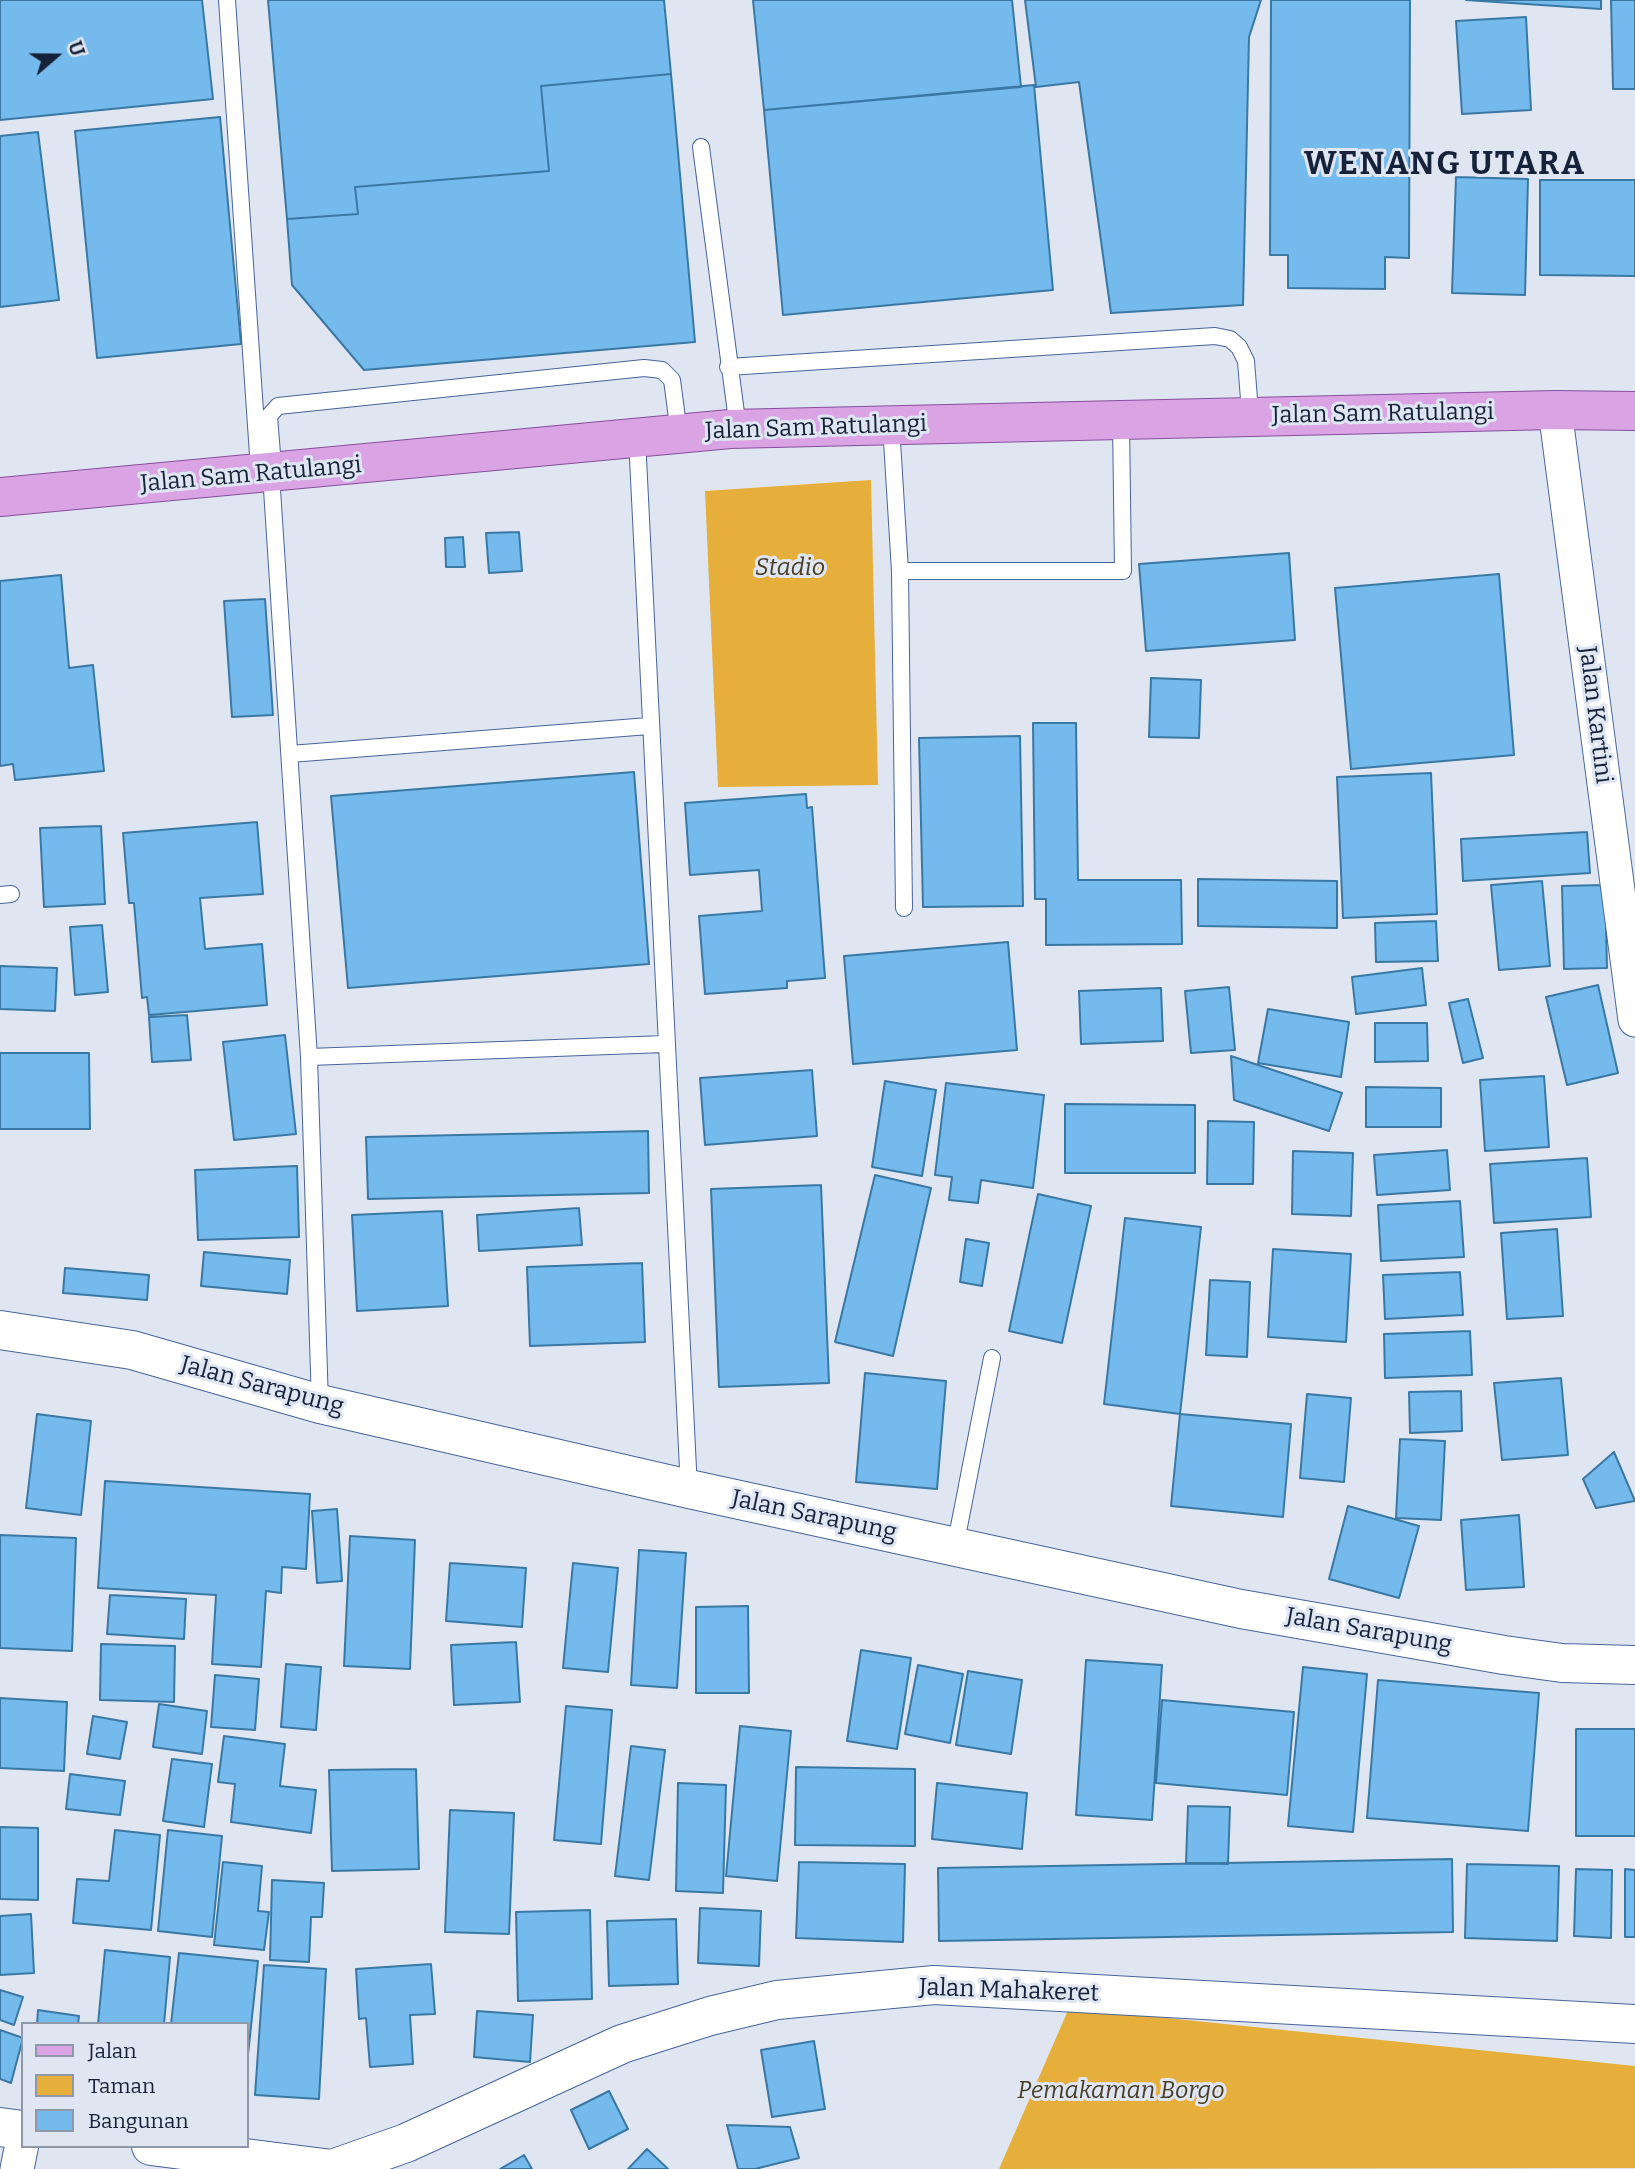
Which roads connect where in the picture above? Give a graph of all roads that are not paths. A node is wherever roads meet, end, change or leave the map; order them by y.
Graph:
1 (226, 0) edge
2 (701, 148) dead end
3 (728, 367) junction
4 (1635, 393) edge
5 (1249, 399) junction
6 (1555, 410) junction
7 (1635, 411) edge
8 (736, 413) junction
9 (1121, 421) junction
10 (891, 425) junction
11 (677, 426) junction
12 (636, 438) junction
13 (267, 461) junction
14 (0, 473) edge
15 (0, 497) edge
16 (900, 571) junction
17 (649, 726) junction
18 (290, 754) junction
19 (904, 908) dead end
20 (1635, 1020) edge
21 (665, 1044) junction
22 (309, 1057) junction
23 (0, 1329) edge
24 (992, 1358) dead end
25 (320, 1404) junction
26 (689, 1489) junction
27 (955, 1547) junction
28 (1635, 1665) edge
29 (1635, 2024) edge
30 (0, 2127) edge
31 (21, 2130) edge
32 (21, 2148) edge
33 (167, 2148) edge
34 (17, 2169) edge
35 (332, 2169) edge

1 - 13 lane
2 - 3 lane
3 - 5 lane
3 - 8 lane
4 - 5 main road, Jalan Sam Ratulangi
5 - 8 main road, Jalan Sam Ratulangi
6 - 7 main road, Jalan Sam Ratulangi
6 - 9 main road, Jalan Sam Ratulangi
6 - 20 street, Jalan Kartini
8 - 11 main road, Jalan Sam Ratulangi
9 - 10 main road, Jalan Sam Ratulangi
9 - 16 lane
10 - 11 main road, Jalan Sam Ratulangi
10 - 16 lane
11 - 12 main road, Jalan Sam Ratulangi
11 - 13 main road, Jalan Sam Ratulangi
11 - 13 lane
12 - 13 main road, Jalan Sam Ratulangi
12 - 17 lane
13 - 14 main road, Jalan Sam Ratulangi
13 - 15 main road, Jalan Sam Ratulangi
13 - 18 lane
16 - 19 lane
17 - 18 lane
17 - 21 lane
18 - 22 lane
21 - 22 lane
21 - 26 lane
22 - 25 lane
23 - 25 street, Jalan Sarapung
24 - 27 lane
25 - 26 street, Jalan Sarapung
26 - 27 street, Jalan Sarapung
27 - 28 street, Jalan Sarapung
29 - 35 street, Jalan Mahakeret
30 - 31 street
32 - 34 street
33 - 35 street, Jalan Mahakeret

